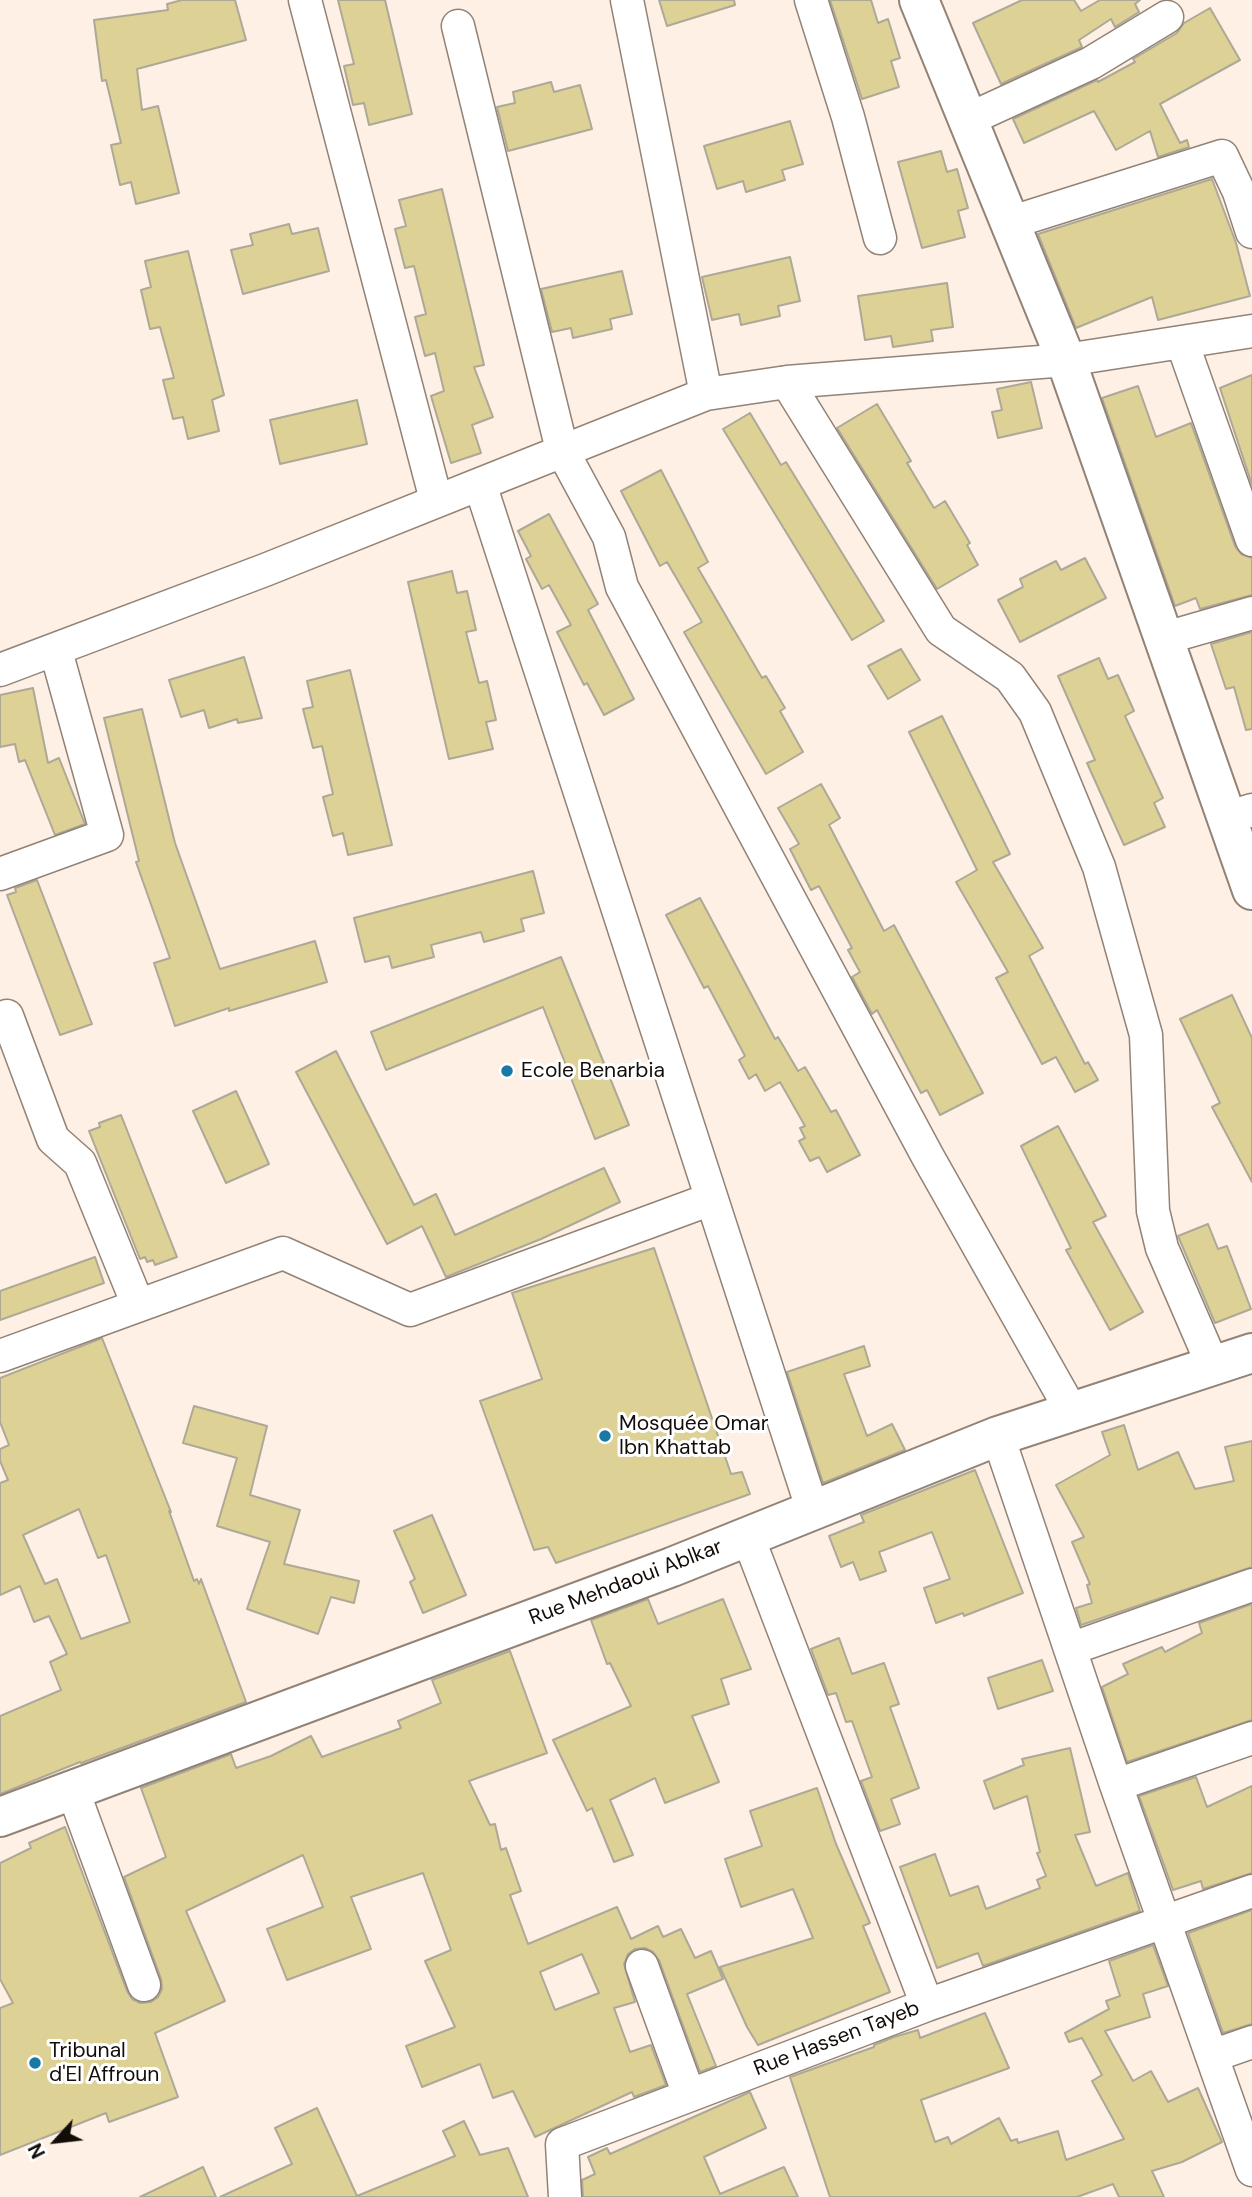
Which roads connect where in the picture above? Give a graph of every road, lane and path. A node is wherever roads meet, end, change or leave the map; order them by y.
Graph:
1 (305, 0) edge
2 (627, 0) edge
3 (811, 0) edge
4 (919, 0) edge
5 (1167, 16) dead end
6 (458, 26) dead end
7 (967, 120) junction
8 (1009, 223) junction
9 (1252, 232) edge
10 (880, 238) dead end
11 (1252, 331) edge
12 (1182, 342) junction
13 (1066, 360) junction
14 (787, 383) junction
15 (706, 394) junction
16 (562, 450) junction
17 (480, 484) junction
18 (436, 500) junction
19 (1252, 540) edge
20 (1252, 613) edge
21 (1163, 639) junction
22 (56, 651) junction
23 (0, 670) edge
24 (1239, 814) edge
25 (0, 874) edge
26 (1252, 890) edge
27 (7, 1016) dead end
28 (711, 1199) junction
29 (138, 1305) junction
30 (1252, 1353) edge
31 (0, 1356) edge
32 (1213, 1366) junction
33 (1072, 1412) junction
34 (998, 1436) junction
35 (813, 1511) junction
36 (748, 1537) junction
37 (1252, 1585) edge
38 (1070, 1650) junction
39 (1252, 1738) edge
40 (1116, 1785) junction
41 (72, 1788) junction
42 (0, 1817) edge
43 (1252, 1891) edge
44 (1164, 1922) junction
45 (642, 1966) dead end
46 (144, 1985) dead end
47 (927, 2005) junction
48 (1252, 2042) edge
49 (1212, 2056) junction
50 (689, 2095) junction
51 (1252, 2170) edge
52 (565, 2197) edge

1 - 18 street
2 - 15 street
3 - 10 street
4 - 7 street
5 - 7 street
6 - 16 street
7 - 8 street
8 - 9 street
8 - 13 street
11 - 12 street
12 - 13 street
12 - 19 street
13 - 14 street
13 - 21 street
14 - 15 street
14 - 32 street
15 - 16 street
16 - 17 street
16 - 33 street
17 - 18 street
17 - 28 street
18 - 22 street
20 - 21 street
21 - 24 street
22 - 23 street
22 - 25 street
24 - 26 street
27 - 29 street
28 - 29 street
28 - 35 street
29 - 31 street
30 - 32 street, Rue Mehdaoui Ablkar
32 - 33 street, Rue Mehdaoui Ablkar
33 - 34 street, Rue Mehdaoui Ablkar
34 - 35 street, Rue Mehdaoui Ablkar
34 - 38 street
35 - 36 street, Rue Mehdaoui Ablkar
36 - 41 street, Rue Mehdaoui Ablkar
36 - 47 street
37 - 38 street
38 - 40 street
39 - 40 street
40 - 44 street
41 - 42 street, Rue Mehdaoui Ablkar
41 - 46 street
43 - 44 street, Rue Hassen Tayeb
44 - 47 street, Rue Hassen Tayeb
44 - 49 street
45 - 50 street
47 - 50 street, Rue Hassen Tayeb
48 - 49 street
49 - 51 street
50 - 52 street, Rue Hassen Tayeb

